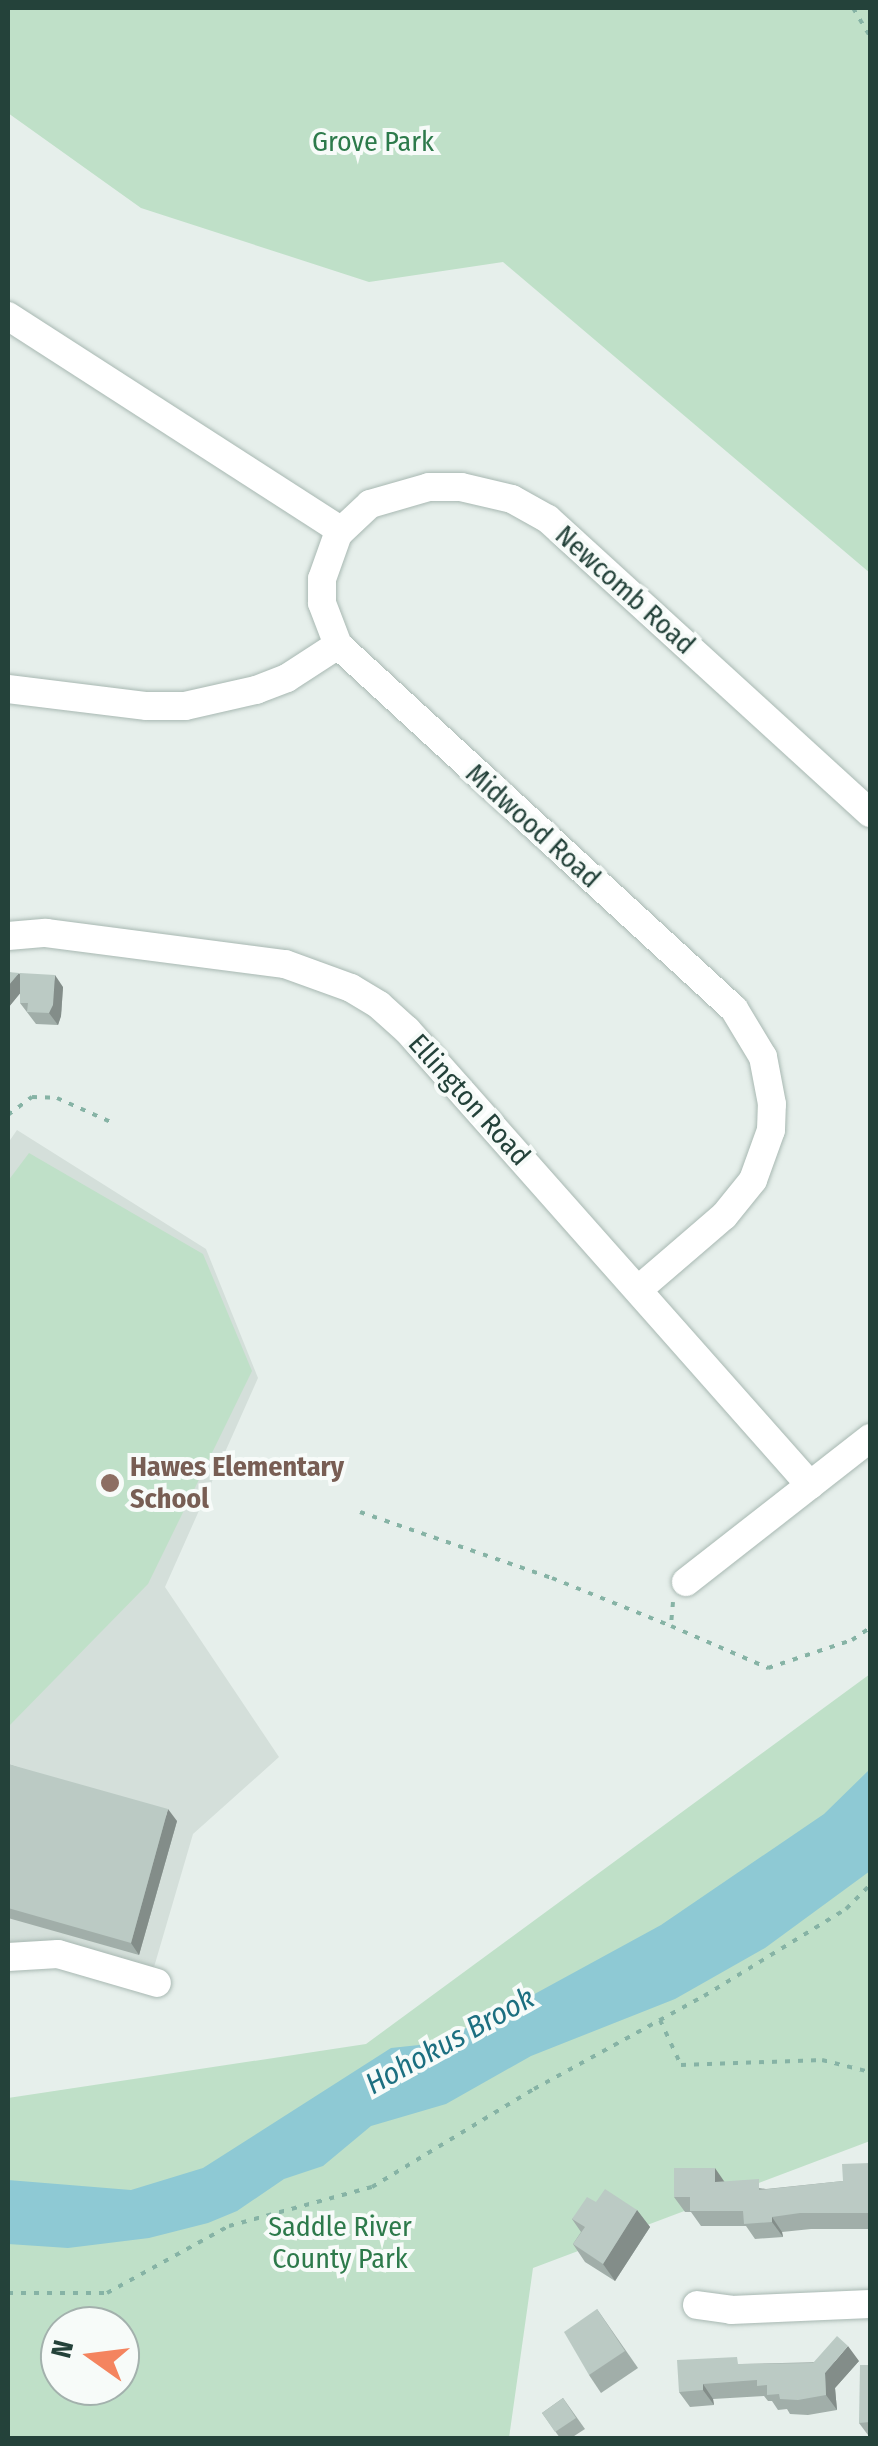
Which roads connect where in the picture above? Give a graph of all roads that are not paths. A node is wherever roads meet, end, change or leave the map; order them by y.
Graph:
1 (8, 316) edge
2 (341, 531) junction
3 (338, 645) junction
4 (8, 689) edge
5 (870, 813) edge
6 (8, 936) edge
7 (639, 1288) junction
8 (870, 1438) edge
9 (810, 1485) junction
10 (686, 1582) road end
11 (8, 1957) edge
12 (157, 1982) dead end
13 (870, 2304) edge
14 (697, 2305) dead end

1 - 2 street
2 - 3 street
2 - 5 street, Newcomb Road
3 - 4 street
3 - 7 street, Midwood Road
6 - 7 street, Ellington Road
7 - 9 street, Ellington Road
8 - 9 street
9 - 10 street
11 - 12 street
13 - 14 street

